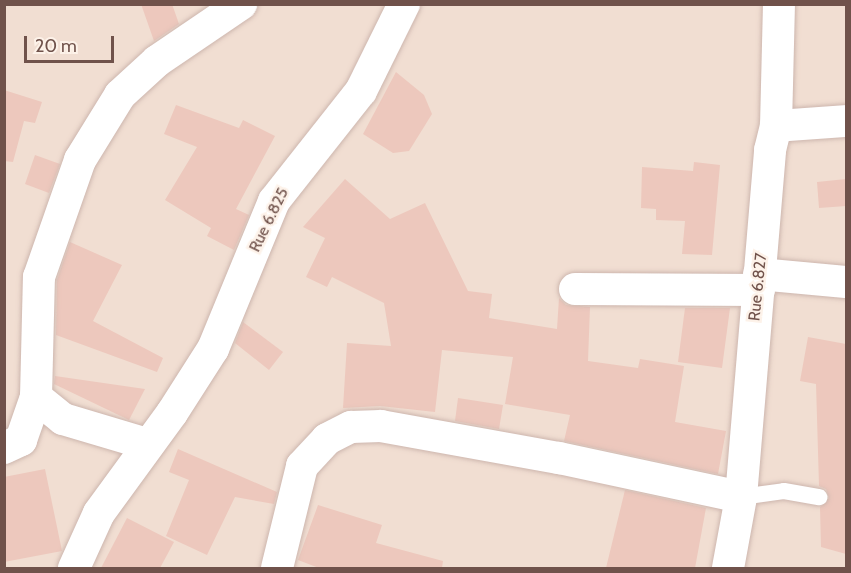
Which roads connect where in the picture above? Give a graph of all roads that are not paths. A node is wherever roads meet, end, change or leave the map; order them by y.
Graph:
1 (241, 4) edge
2 (404, 4) edge
3 (779, 4) edge
4 (846, 121) edge
5 (776, 126) junction
6 (759, 282) junction
7 (846, 282) edge
8 (575, 289) dead end
9 (36, 397) junction
10 (147, 444) junction
11 (4, 448) edge
12 (741, 497) junction
13 (819, 497) dead end
14 (75, 568) edge
15 (277, 568) edge
16 (728, 568) edge

1 - 9 street
2 - 10 street, Rue 6.825
3 - 5 street, Rue 6.827
4 - 5 street
5 - 6 street, Rue 6.827
6 - 7 street
6 - 8 street
6 - 12 street, Rue 6.827
9 - 10 street
9 - 11 street
10 - 14 street, Rue 6.825
12 - 13 lane
12 - 15 street
12 - 16 street, Rue 6.827

